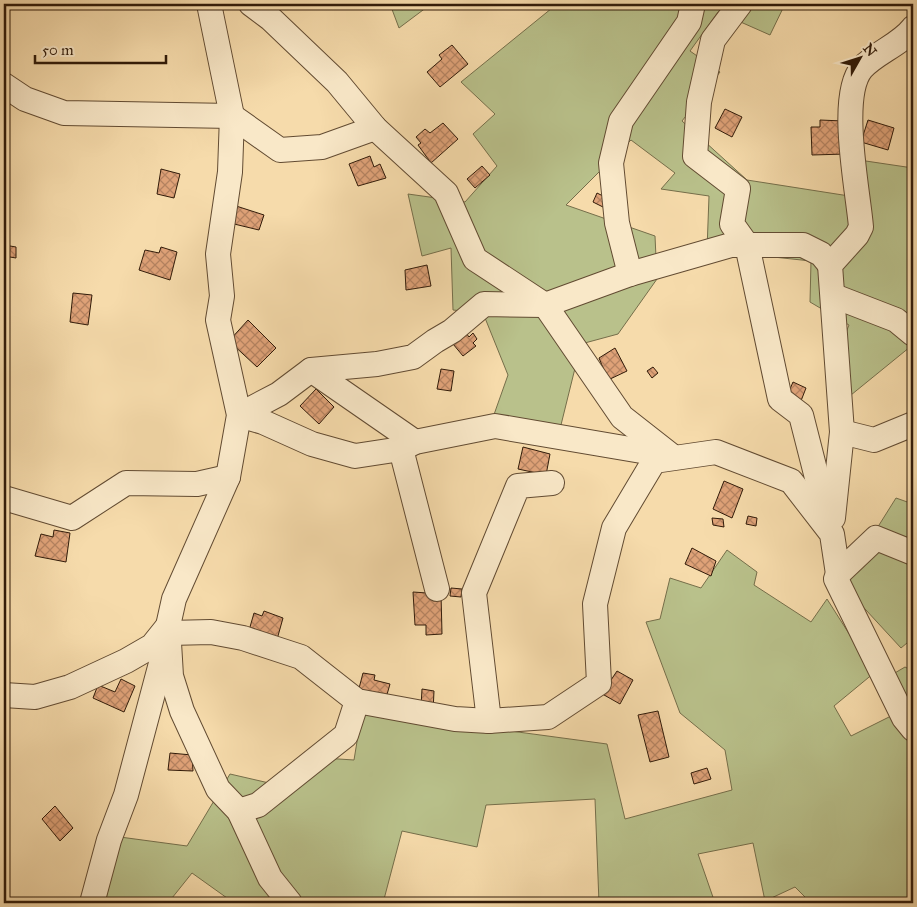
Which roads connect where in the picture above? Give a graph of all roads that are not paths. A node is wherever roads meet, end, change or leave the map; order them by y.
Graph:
1 (209, 4) edge
2 (251, 4) edge
3 (692, 4) edge
4 (740, 4) edge
5 (913, 28) edge
6 (4, 85) edge
7 (232, 116) junction
8 (375, 128) junction
9 (747, 244) junction
10 (830, 264) junction
11 (630, 274) junction
12 (834, 296) junction
13 (545, 305) junction
14 (913, 334) edge
15 (311, 370) junction
16 (239, 415) junction
17 (913, 424) edge
18 (842, 432) junction
19 (408, 446) junction
20 (673, 457) junction
21 (228, 477) junction
22 (552, 483) dead end
23 (4, 498) edge
24 (832, 534) junction
25 (913, 553) edge
26 (838, 574) junction
27 (437, 589) dead end
28 (168, 630) junction
29 (4, 695) edge
30 (357, 701) junction
31 (489, 721) junction
32 (913, 729) edge
33 (239, 811) junction
34 (92, 903) edge
35 (290, 903) edge

1 - 7 street
2 - 8 street
3 - 11 street
4 - 9 street
5 - 10 street
6 - 7 street
7 - 8 street
7 - 16 street
8 - 13 street
9 - 10 street
9 - 11 street
9 - 24 street
10 - 12 street
11 - 13 street
12 - 14 street
12 - 18 street
13 - 15 street
13 - 20 street
15 - 16 street
15 - 19 street
16 - 19 street
16 - 21 street
17 - 18 street
18 - 24 street
19 - 20 street
19 - 27 street
20 - 24 street
20 - 31 street
21 - 23 street
21 - 28 street
22 - 31 street
24 - 26 street
25 - 26 street
26 - 32 street
28 - 29 street
28 - 30 street
28 - 33 street
28 - 34 street
30 - 31 street
30 - 33 street
33 - 35 street

